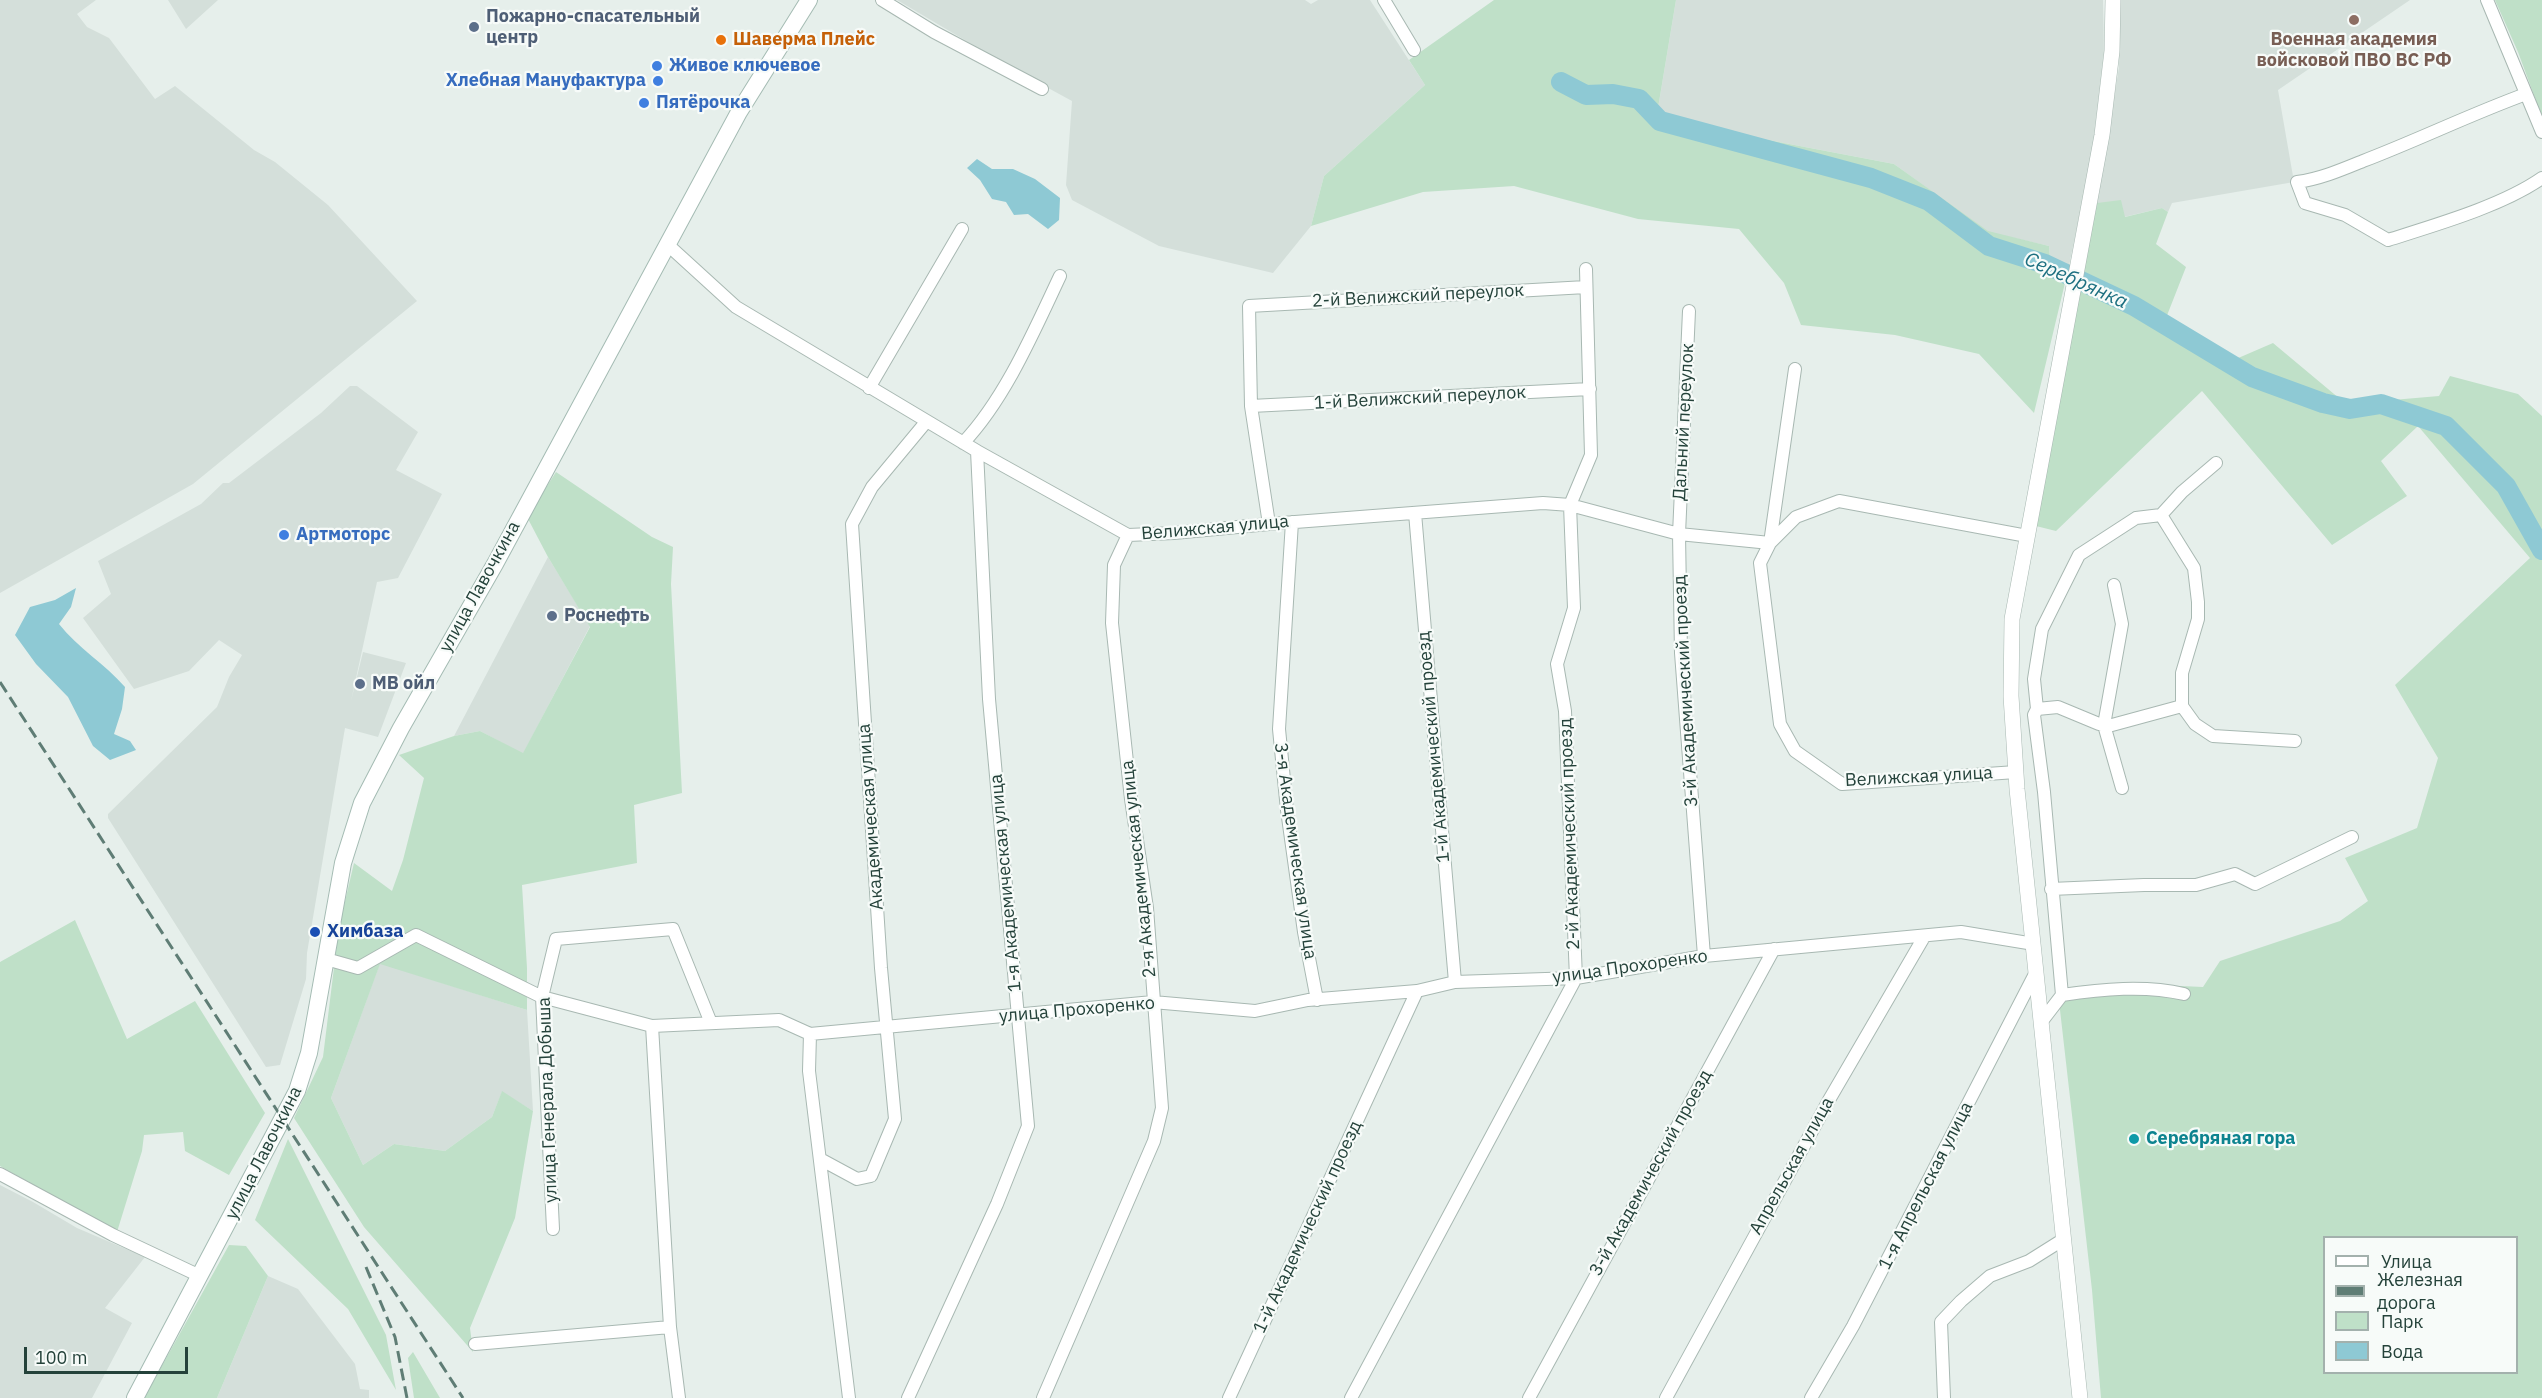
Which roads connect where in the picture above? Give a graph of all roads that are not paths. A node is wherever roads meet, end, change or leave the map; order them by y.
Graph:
1 (809, 0) edge
2 (882, 0) edge
3 (1384, 0) edge
4 (2113, 0) edge
5 (2487, 0) edge
6 (1414, 50) dead end
7 (1042, 89) dead end
8 (2526, 94) junction
9 (2542, 132) edge
10 (2542, 178) edge
11 (962, 229) dead end
12 (669, 245) junction
13 (1586, 269) dead end
14 (1060, 276) dead end
15 (1586, 287) junction
16 (1689, 311) dead end
17 (1795, 369) dead end
18 (869, 388) junction
19 (1590, 389) junction
20 (1251, 406) junction
21 (926, 422) junction
22 (963, 443) junction
23 (977, 452) junction
24 (2216, 463) dead end
25 (1570, 505) junction
26 (1415, 513) junction
27 (2161, 515) junction
28 (1292, 522) junction
29 (1269, 524) junction
30 (1678, 534) junction
31 (1128, 535) junction
32 (2027, 536) junction
33 (1770, 543) junction
34 (2114, 585) dead end
35 (2182, 706) junction
36 (2037, 708) junction
37 (2104, 724) junction
38 (2295, 741) dead end
39 (2016, 772) junction
40 (2122, 788) dead end
41 (2352, 837) dead end
42 (2051, 890) junction
43 (1924, 937) junction
44 (2034, 944) junction
45 (1774, 949) junction
46 (1704, 956) junction
47 (326, 959) junction
48 (2037, 972) junction
49 (1576, 978) junction
50 (1455, 982) junction
51 (1417, 991) junction
52 (2184, 994) dead end
53 (2061, 995) junction
54 (542, 997) junction
55 (1317, 1000) junction
56 (1154, 1002) junction
57 (1017, 1015) junction
58 (2042, 1021) junction
59 (711, 1023) junction
60 (652, 1026) junction
61 (886, 1028) junction
62 (810, 1034) junction
63 (820, 1159) junction
64 (0, 1174) edge
65 (553, 1229) dead end
66 (2064, 1239) junction
67 (200, 1276) junction
68 (670, 1327) junction
69 (475, 1344) dead end
70 (135, 1398) edge
71 (678, 1398) edge
72 (849, 1398) edge
73 (909, 1398) edge
74 (1043, 1398) edge
75 (1229, 1398) edge
76 (1351, 1398) edge
77 (1528, 1398) edge
78 (1666, 1398) edge
79 (1811, 1398) edge
80 (1944, 1398) edge
81 (2080, 1398) edge

1 - 12 main road, улица Лавочкина
2 - 7 street
3 - 6 street
4 - 32 street
5 - 8 street
8 - 9 street
8 - 10 street
11 - 18 street
12 - 18 street, Велижская улица
12 - 47 main road, улица Лавочкина
13 - 15 street
14 - 22 street
15 - 19 street
15 - 20 street, 2-й Велижский переулок
16 - 30 street, Дальний переулок
17 - 33 street, Велижская улица
18 - 21 street, Велижская улица
19 - 20 street, 1-й Велижский переулок
19 - 25 street
20 - 29 street
21 - 22 street, Велижская улица
21 - 61 street, Академическая улица
22 - 23 street, Велижская улица
23 - 31 street, Велижская улица
23 - 57 street, 1-я Академическая улица
24 - 27 street
25 - 26 street, Велижская улица
25 - 30 street, Велижская улица
25 - 49 street, 2-й Академический проезд
26 - 28 street, Велижская улица
26 - 50 street, 1-й Академический проезд
27 - 35 street
27 - 36 street
28 - 29 street, Велижская улица
28 - 55 street, 3-я Академическая улица
29 - 31 street, Велижская улица
30 - 33 street, Велижская улица
30 - 46 street, 3-й Академический проезд
31 - 56 street, 2-я Академическая улица
32 - 33 street, Велижская улица
32 - 39 street
33 - 39 street, Велижская улица
34 - 37 street
35 - 37 street
35 - 38 street
36 - 37 street
36 - 42 street
37 - 40 street
39 - 44 street
41 - 42 street
42 - 53 street
43 - 44 street, улица Прохоренко
43 - 45 street, улица Прохоренко
43 - 78 street, Апрельская улица
44 - 48 street
45 - 46 street, улица Прохоренко
45 - 77 street, 3-й Академический проезд
46 - 49 street, улица Прохоренко
47 - 54 street, улица Прохоренко
47 - 67 main road, улица Лавочкина
48 - 58 street
48 - 79 street, 1-я Апрельская улица
49 - 50 street, улица Прохоренко
49 - 76 street
50 - 51 street, улица Прохоренко
51 - 55 street, улица Прохоренко
51 - 75 street, 1-й Академический проезд
52 - 53 street
53 - 58 street
54 - 59 street, улица Генерала Добыша
54 - 60 street, улица Прохоренко
54 - 65 street, улица Генерала Добыша
55 - 56 street, улица Прохоренко
56 - 57 street, улица Прохоренко
56 - 74 street, 2-я Академическая улица
57 - 61 street, улица Прохоренко
57 - 73 street, 1-я Академическая улица
58 - 66 street
59 - 60 street, улица Прохоренко
59 - 62 street, улица Прохоренко
60 - 68 street
61 - 62 street, улица Прохоренко
61 - 63 street, Академическая улица
62 - 63 street
63 - 72 street
64 - 67 street
66 - 80 street
66 - 81 street
67 - 70 main road, улица Лавочкина
68 - 69 street
68 - 71 street

